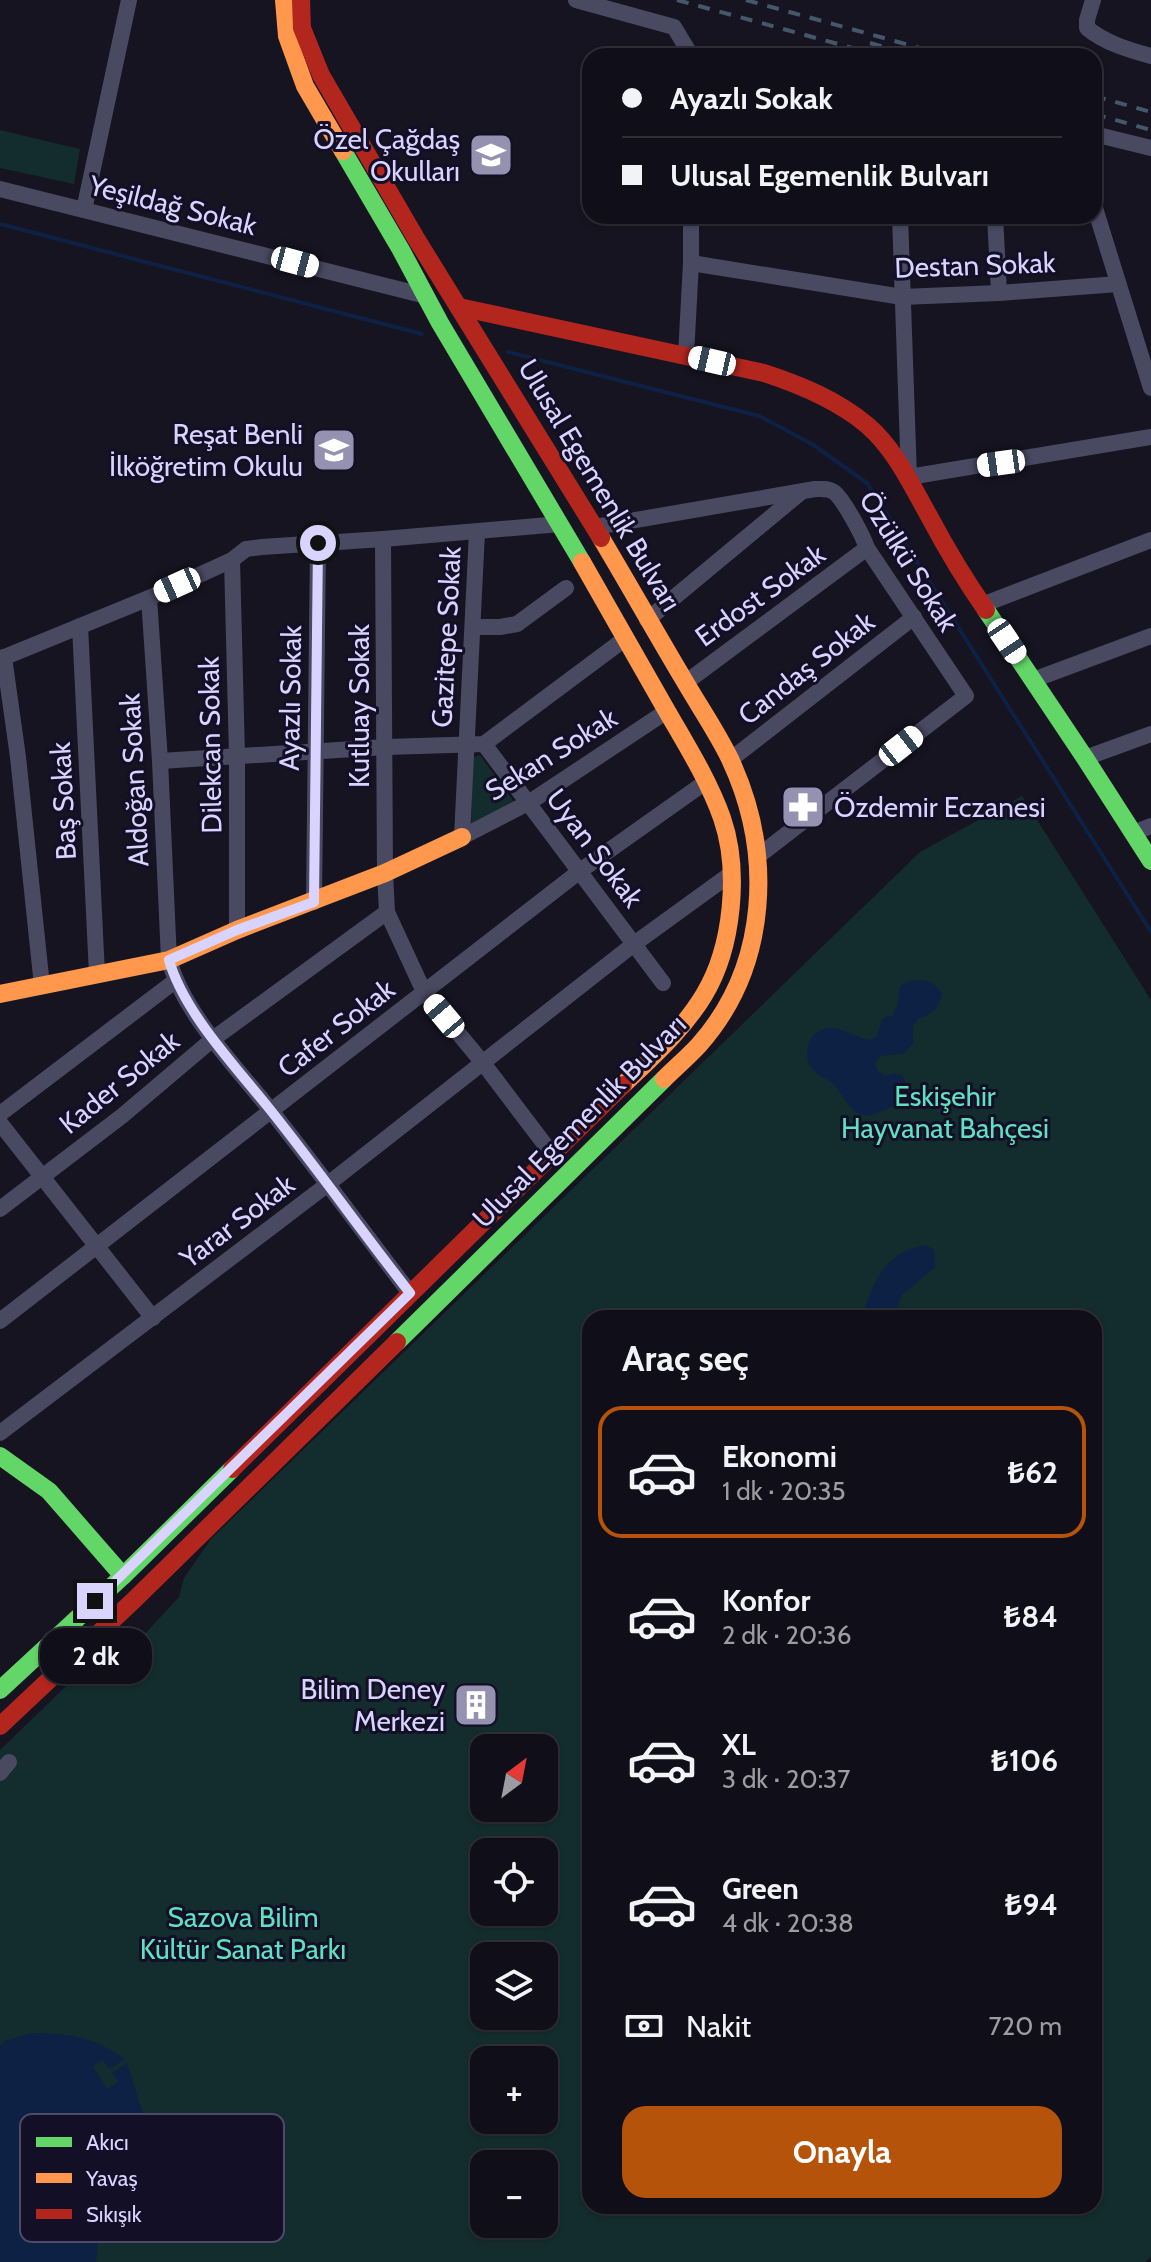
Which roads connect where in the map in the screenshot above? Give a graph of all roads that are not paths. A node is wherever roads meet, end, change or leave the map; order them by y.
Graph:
1 (129, 0) edge
2 (284, 0) edge
3 (301, 0) edge
4 (576, 0) edge
5 (1093, 0) edge
6 (687, 48) edge
7 (1151, 56) edge
8 (1102, 136) edge
9 (1151, 148) edge
10 (0, 189) edge
11 (84, 210) junction
12 (691, 224) edge
13 (900, 224) edge
14 (995, 224) edge
15 (1100, 224) edge
16 (691, 263) junction
17 (1118, 284) junction
18 (999, 293) junction
19 (426, 296) junction
20 (902, 297) junction
21 (459, 307) junction
22 (686, 355) junction
23 (1151, 388) edge
24 (1151, 437) edge
25 (909, 477) junction
26 (801, 492) junction
27 (560, 524) junction
28 (595, 527) junction
29 (477, 532) junction
30 (383, 539) junction
31 (1151, 540) edge
32 (318, 543) junction
33 (867, 548) junction
34 (232, 560) junction
35 (566, 588) dead end
36 (149, 598) junction
37 (982, 605) junction
38 (914, 617) junction
39 (647, 620) junction
40 (80, 626) junction
41 (474, 627) junction
42 (1151, 636) edge
43 (626, 638) junction
44 (2, 658) edge
45 (1033, 680) junction
46 (685, 683) junction
47 (667, 711) junction
48 (1151, 734) edge
49 (476, 744) junction
50 (386, 747) junction
51 (315, 751) junction
52 (237, 756) junction
53 (1085, 758) junction
54 (730, 760) junction
55 (160, 761) junction
56 (707, 781) junction
57 (530, 802) junction
58 (1142, 830) edge
59 (462, 837) junction
60 (757, 857) junction
61 (1151, 861) edge
62 (580, 871) junction
63 (385, 873) junction
64 (732, 873) junction
65 (314, 902) junction
66 (387, 912) junction
67 (237, 930) junction
68 (634, 944) junction
69 (169, 960) junction
70 (97, 974) junction
71 (175, 981) junction
72 (663, 983) dead end
73 (42, 986) junction
74 (424, 992) junction
75 (0, 994) edge
76 (213, 1039) junction
77 (483, 1063) junction
78 (271, 1110) junction
79 (0, 1114) edge
80 (0, 1123) edge
81 (552, 1154) junction
82 (43, 1176) junction
83 (328, 1184) junction
84 (0, 1209) edge
85 (96, 1246) junction
86 (410, 1293) junction
87 (153, 1318) junction
88 (0, 1321) edge
89 (0, 1433) edge
90 (4, 1464) edge
91 (123, 1576) junction
92 (0, 1690) edge
93 (0, 1726) edge

1 - 11 street
2 - 19 main road, Ulusal Egemenlik Bulvarı
3 - 21 main road, Ulusal Egemenlik Bulvarı
4 - 6 street
5 - 7 street
8 - 9 street
10 - 11 street, Yeşildağ Sokak
11 - 19 street, Yeşildağ Sokak
12 - 16 street
13 - 20 street
14 - 18 street
15 - 17 street
16 - 20 street, Destan Sokak
16 - 22 street
17 - 18 street, Destan Sokak
17 - 23 street
18 - 20 street, Destan Sokak
19 - 27 main road, Ulusal Egemenlik Bulvarı
20 - 25 street
21 - 22 main road
21 - 28 main road, Ulusal Egemenlik Bulvarı
22 - 25 main road
24 - 25 street
25 - 37 main road
26 - 28 street
26 - 33 street, Özülkü Sokak
26 - 39 street
27 - 28 main road
27 - 29 street
27 - 43 main road, Ulusal Egemenlik Bulvarı
28 - 39 main road, Ulusal Egemenlik Bulvarı
29 - 30 street
29 - 41 street, Gazitepe Sokak
30 - 32 street
30 - 50 street, Kutluay Sokak
31 - 37 street
32 - 34 street
32 - 51 street, Ayazlı Sokak
33 - 38 street, Özülkü Sokak
33 - 46 street, Erdost Sokak
34 - 36 street
34 - 52 street, Dilekcan Sokak
35 - 41 street
36 - 40 street
36 - 55 street, Aldoğan Sokak
37 - 45 main road
38 - 54 street, Candaş Sokak
38 - 60 street, Özülkü Sokak
39 - 46 main road, Ulusal Egemenlik Bulvarı
40 - 44 street
40 - 70 street, Baş Sokak
41 - 49 street, Gazitepe Sokak
42 - 45 street
43 - 47 main road, Ulusal Egemenlik Bulvarı
43 - 49 street
44 - 73 street
45 - 53 main road
46 - 54 main road, Ulusal Egemenlik Bulvarı
47 - 56 main road, Ulusal Egemenlik Bulvarı
47 - 57 street, Sekan Sokak
48 - 53 street
49 - 50 street
49 - 57 street, Uyan Sokak
49 - 59 street, Gazitepe Sokak
50 - 51 street
50 - 63 street, Kutluay Sokak
51 - 52 street
51 - 65 street, Ayazlı Sokak
52 - 55 street
52 - 67 street, Dilekcan Sokak
53 - 58 main road
54 - 60 main road, Ulusal Egemenlik Bulvarı
55 - 69 street, Aldoğan Sokak
56 - 62 street, Cafer Sokak
56 - 64 main road, Ulusal Egemenlik Bulvarı
57 - 59 street, Sekan Sokak
57 - 62 street, Uyan Sokak
58 - 61 main road
59 - 63 main road
60 - 93 main road, Ulusal Egemenlik Bulvarı
62 - 68 street, Uyan Sokak
62 - 74 street, Cafer Sokak
63 - 65 main road
63 - 66 street, Kutluay Sokak
64 - 68 street, Yarar Sokak
64 - 81 main road, Ulusal Egemenlik Bulvarı
65 - 67 main road
66 - 74 street
66 - 76 street, Kader Sokak
67 - 69 main road
68 - 72 street, Uyan Sokak
68 - 77 street, Yarar Sokak
69 - 70 main road
69 - 71 street, Aldoğan Sokak
70 - 73 main road
71 - 76 street, Aldoğan Sokak
71 - 79 street
73 - 75 main road
74 - 77 street
74 - 78 street, Cafer Sokak
76 - 78 street, Aldoğan Sokak
76 - 82 street, Kader Sokak
77 - 81 street
77 - 83 street, Yarar Sokak
78 - 83 street, Aldoğan Sokak
78 - 85 street, Cafer Sokak
80 - 82 street
81 - 86 main road, Ulusal Egemenlik Bulvarı
82 - 84 street, Kader Sokak
82 - 85 street
83 - 86 street, Aldoğan Sokak
83 - 87 street, Yarar Sokak
85 - 87 street
85 - 88 street, Cafer Sokak
86 - 91 main road, Ulusal Egemenlik Bulvarı
87 - 89 street, Yarar Sokak
90 - 91 main road
91 - 92 main road, Ulusal Egemenlik Bulvarı

